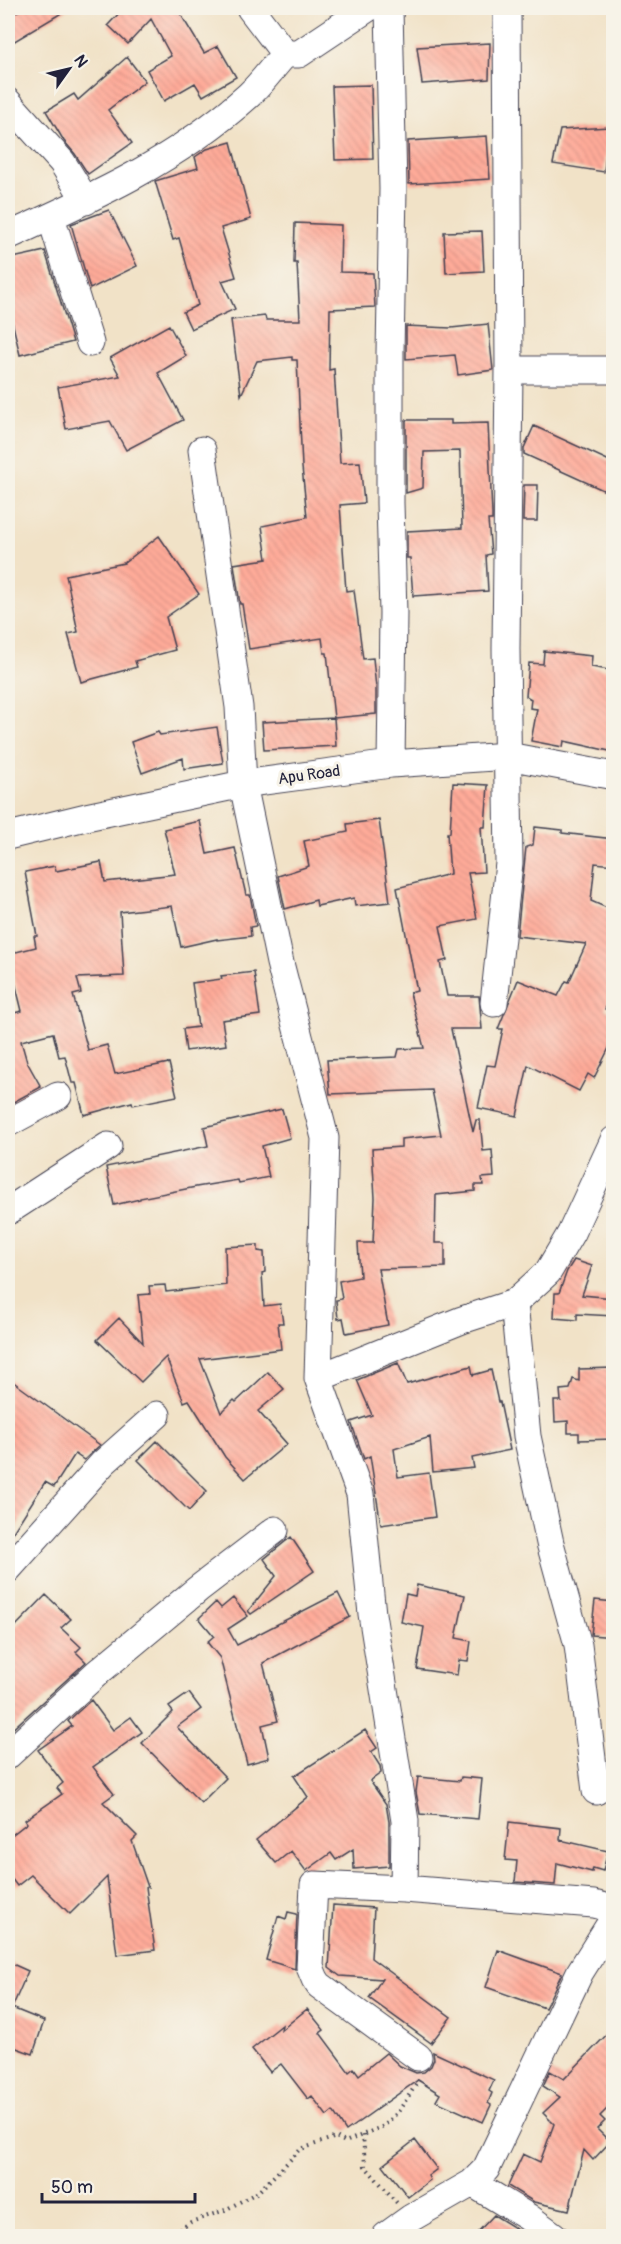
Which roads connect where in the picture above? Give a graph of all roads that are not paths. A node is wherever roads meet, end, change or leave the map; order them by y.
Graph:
1 (250, 8) edge
2 (368, 8) edge
3 (389, 8) edge
4 (507, 8) edge
5 (285, 54) junction
6 (8, 102) edge
7 (86, 201) junction
8 (51, 217) junction
9 (8, 236) edge
10 (90, 343) dead end
11 (509, 369) junction
12 (614, 370) edge
13 (202, 450) dead end
14 (508, 756) junction
15 (391, 764) junction
16 (614, 777) edge
17 (243, 784) junction
18 (8, 836) edge
19 (494, 1003) dead end
20 (58, 1096) dead end
21 (8, 1123) edge
22 (614, 1140) edge
23 (108, 1146) dead end
24 (8, 1211) edge
25 (514, 1303) junction
26 (318, 1378) junction
27 (157, 1415) dead end
28 (275, 1530) dead end
29 (8, 1569) edge
30 (8, 1755) edge
31 (596, 1791) dead end
32 (404, 1889) junction
33 (614, 1909) edge
34 (614, 1918) edge
35 (418, 2057) road end
36 (472, 2183) junction
37 (386, 2236) edge
38 (554, 2236) edge

1 - 5 street
2 - 5 street
3 - 15 street
4 - 11 street
5 - 7 street
6 - 7 street
7 - 8 street
8 - 9 street
8 - 10 street
11 - 12 street
11 - 14 street
13 - 17 street
14 - 15 street, Apu Road
14 - 16 street, Apu Road
14 - 19 street
15 - 17 street, Apu Road
17 - 18 street, Apu Road
17 - 26 street
20 - 21 street
22 - 25 street
23 - 24 street
25 - 26 street
25 - 31 street
26 - 32 street
27 - 29 street
28 - 30 street
32 - 33 street
32 - 35 street
34 - 36 street
36 - 37 street
36 - 38 street

